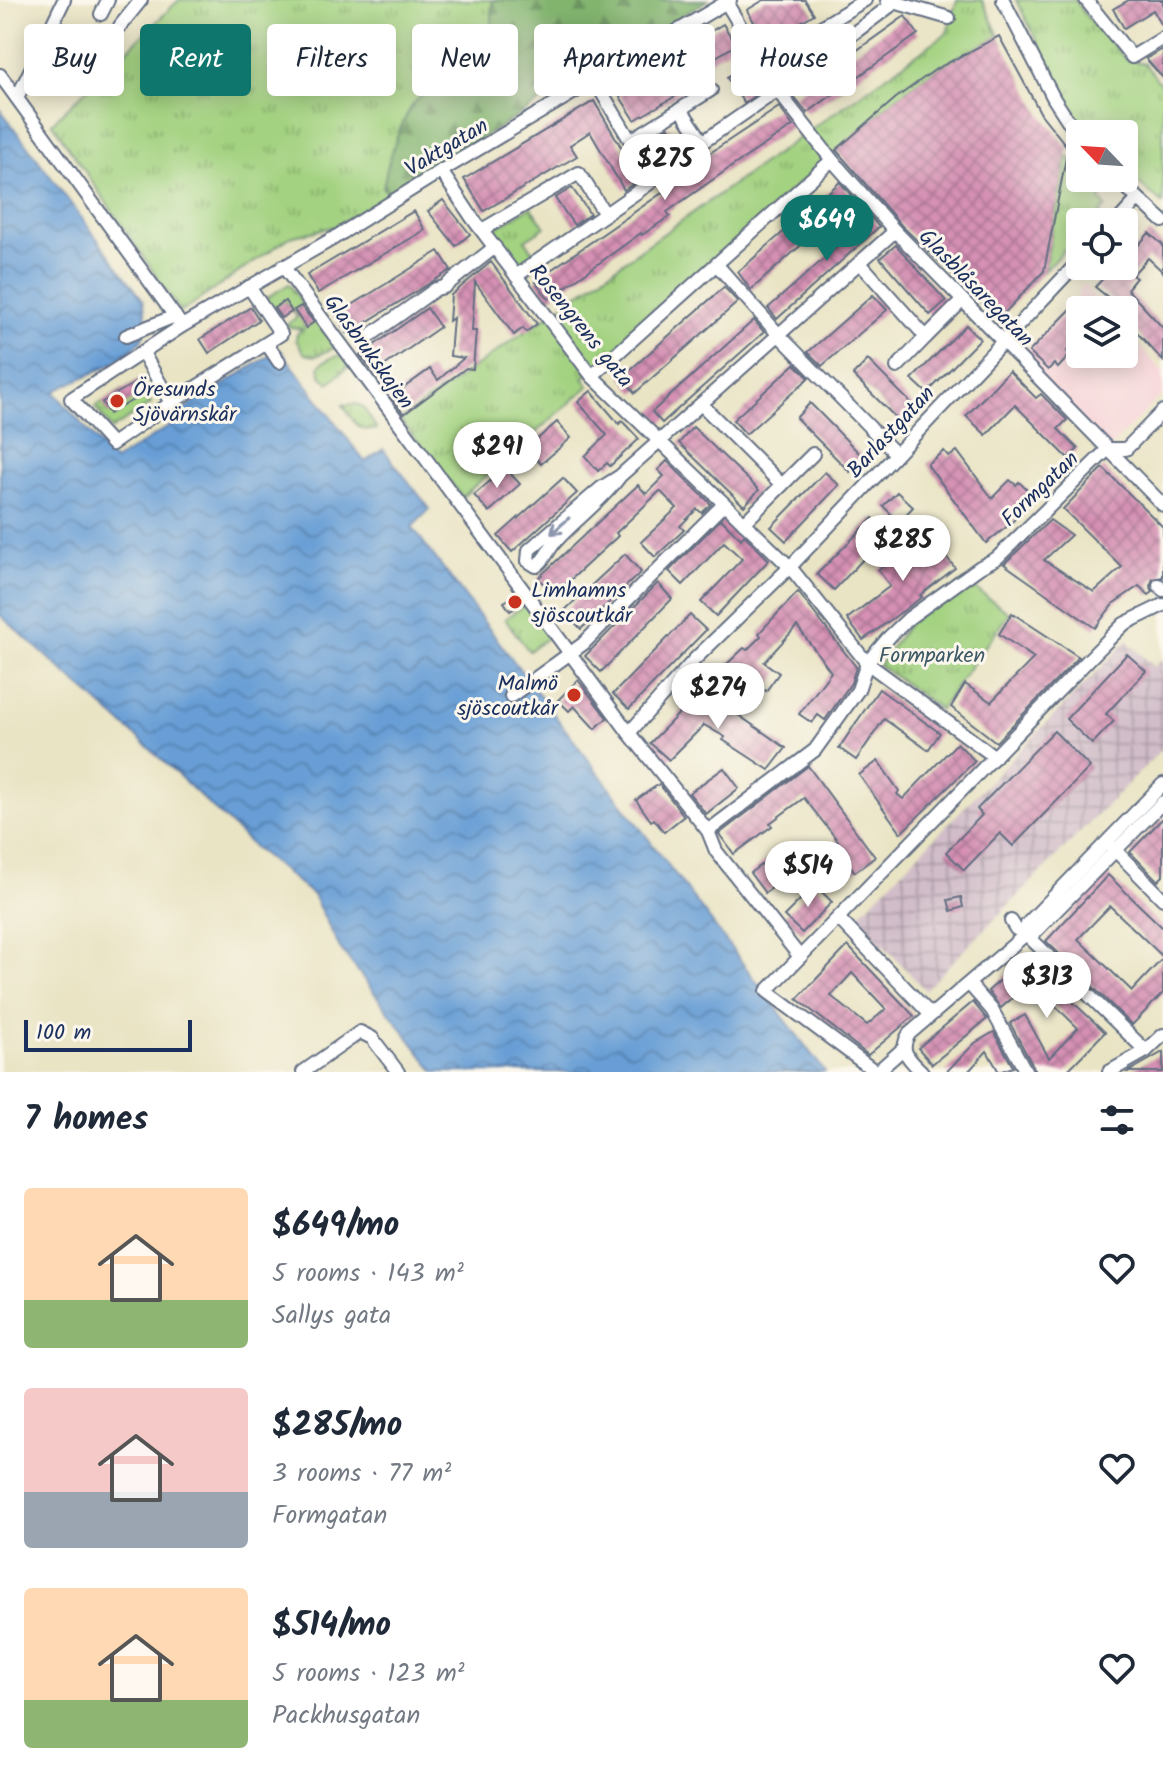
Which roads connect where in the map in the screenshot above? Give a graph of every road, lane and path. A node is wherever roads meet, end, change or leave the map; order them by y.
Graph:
1 (64, 0) edge
2 (108, 0) edge
3 (141, 0) edge
4 (865, 0) edge
5 (1003, 0) edge
6 (1086, 0) edge
7 (728, 1) edge
8 (890, 1) edge
9 (101, 14) dead end
10 (949, 18) dead end
11 (122, 24) edge
12 (690, 24) edge
13 (741, 24) edge
14 (826, 24) edge
15 (856, 28) edge
16 (1163, 38) edge
17 (0, 75) edge
18 (569, 96) edge
19 (604, 96) edge
20 (702, 96) edge
21 (769, 96) edge
22 (783, 96) edge
23 (17, 98) junction
24 (681, 109) junction
25 (1068, 120) edge
26 (631, 140) junction
27 (703, 142) junction
28 (832, 160) junction
29 (441, 171) junction
30 (652, 177) junction
31 (1131, 192) edge
32 (1138, 199) junction
33 (1130, 208) edge
34 (605, 214) junction
35 (1163, 221) edge
36 (482, 230) junction
37 (895, 231) junction
38 (495, 247) junction
39 (860, 263) junction
40 (717, 265) junction
41 (283, 266) junction
42 (1066, 275) edge
43 (516, 276) junction
44 (249, 287) junction
45 (962, 301) junction
46 (178, 321) junction
47 (779, 335) junction
48 (126, 336) dead end
49 (368, 337) dead end
50 (926, 337) junction
51 (272, 341) junction
52 (1003, 342) junction
53 (143, 353) junction
54 (279, 362) dead end
55 (897, 367) dead end
56 (592, 376) junction
57 (171, 403) junction
58 (701, 404) junction
59 (1163, 411) edge
60 (659, 441) junction
61 (1108, 449) junction
62 (813, 454) dead end
63 (896, 454) junction
64 (620, 476) junction
65 (782, 485) junction
66 (724, 504) junction
67 (1163, 505) edge
68 (744, 523) junction
69 (790, 567) junction
70 (1163, 605) edge
71 (570, 653) junction
72 (867, 663) junction
73 (511, 696) dead end
74 (629, 733) junction
75 (995, 757) junction
76 (1163, 784) edge
77 (1163, 802) edge
78 (708, 831) junction
79 (1111, 847) junction
80 (1163, 899) edge
81 (838, 918) junction
82 (1011, 921) dead end
83 (1026, 934) junction
84 (800, 957) junction
85 (970, 985) junction
86 (931, 1015) junction
87 (1163, 1035) edge
88 (904, 1048) junction
89 (1146, 1051) junction
90 (303, 1072) edge
91 (398, 1072) edge
92 (877, 1072) edge
93 (922, 1072) edge
94 (1026, 1072) edge
95 (1109, 1072) edge

1 - 23 street
2 - 9 street
3 - 11 street
4 - 14 street
5 - 25 street
6 - 16 street
7 - 12 street, Vaktgatan
7 - 13 street, Glasblåsaregatan
8 - 10 street
8 - 15 street
17 - 23 street
18 - 29 street, Vaktgatan
19 - 26 street
20 - 24 street
21 - 27 street
22 - 28 street, Glasblåsaregatan
23 - 46 street
24 - 26 street
24 - 27 street
26 - 30 street
27 - 30 street
28 - 37 street, Glasblåsaregatan
28 - 40 street
29 - 36 street, Rosengrens gata
29 - 41 street, Vaktgatan
30 - 34 street
31 - 32 street
32 - 33 street
32 - 35 street
34 - 36 street
34 - 43 street
36 - 38 street, Rosengrens gata
37 - 39 street
37 - 45 street, Glasblåsaregatan
38 - 43 street, Rosengrens gata
38 - 49 street
39 - 47 street
39 - 50 street
40 - 47 street
40 - 56 street
41 - 44 street, Vaktgatan
41 - 71 street, Glasbrukskajen
42 - 52 street, Barlastgatan
43 - 56 street, Rosengrens gata
44 - 46 street, Vaktgatan
44 - 51 street
45 - 50 street
45 - 52 street, Glasblåsaregatan
46 - 48 street
46 - 53 street, Vaktgatan
47 - 58 street
47 - 63 street
50 - 55 street
51 - 54 street
51 - 57 street
52 - 61 street, Glasblåsaregatan
52 - 63 street, Barlastgatan
53 - 57 street
53 - 57 street, Vaktgatan
56 - 60 street, Rosengrens gata
58 - 60 street
58 - 65 street
59 - 61 street, Formgatan
60 - 64 street
60 - 66 street, Rosengrens gata
61 - 67 street, Glasblåsaregatan
61 - 72 street, Formgatan
62 - 65 street
63 - 69 street, Barlastgatan
64 -> 64 street
65 - 68 street
66 - 68 street, Rosengrens gata
66 - 71 street
68 - 69 street, Rosengrens gata
69 - 72 street, Rosengrens gata
69 - 74 street, Barlastgatan
70 - 75 street
71 - 73 street
71 - 74 street, Glasbrukskajen
72 - 75 street, Rosengrens gata
72 - 78 street, Formgatan
74 - 78 street, Glasbrukskajen
75 - 81 street
76 - 79 street
77 - 79 street
78 - 84 street, Glasbrukskajen
79 - 80 street
79 - 83 street
81 - 84 street
81 - 86 street
82 - 83 street
83 - 85 street
83 - 89 street
84 - 92 street
85 - 86 street
85 - 94 street
86 - 88 street
87 - 89 street
88 - 92 street
88 - 93 street
89 - 95 street
90 - 91 street

